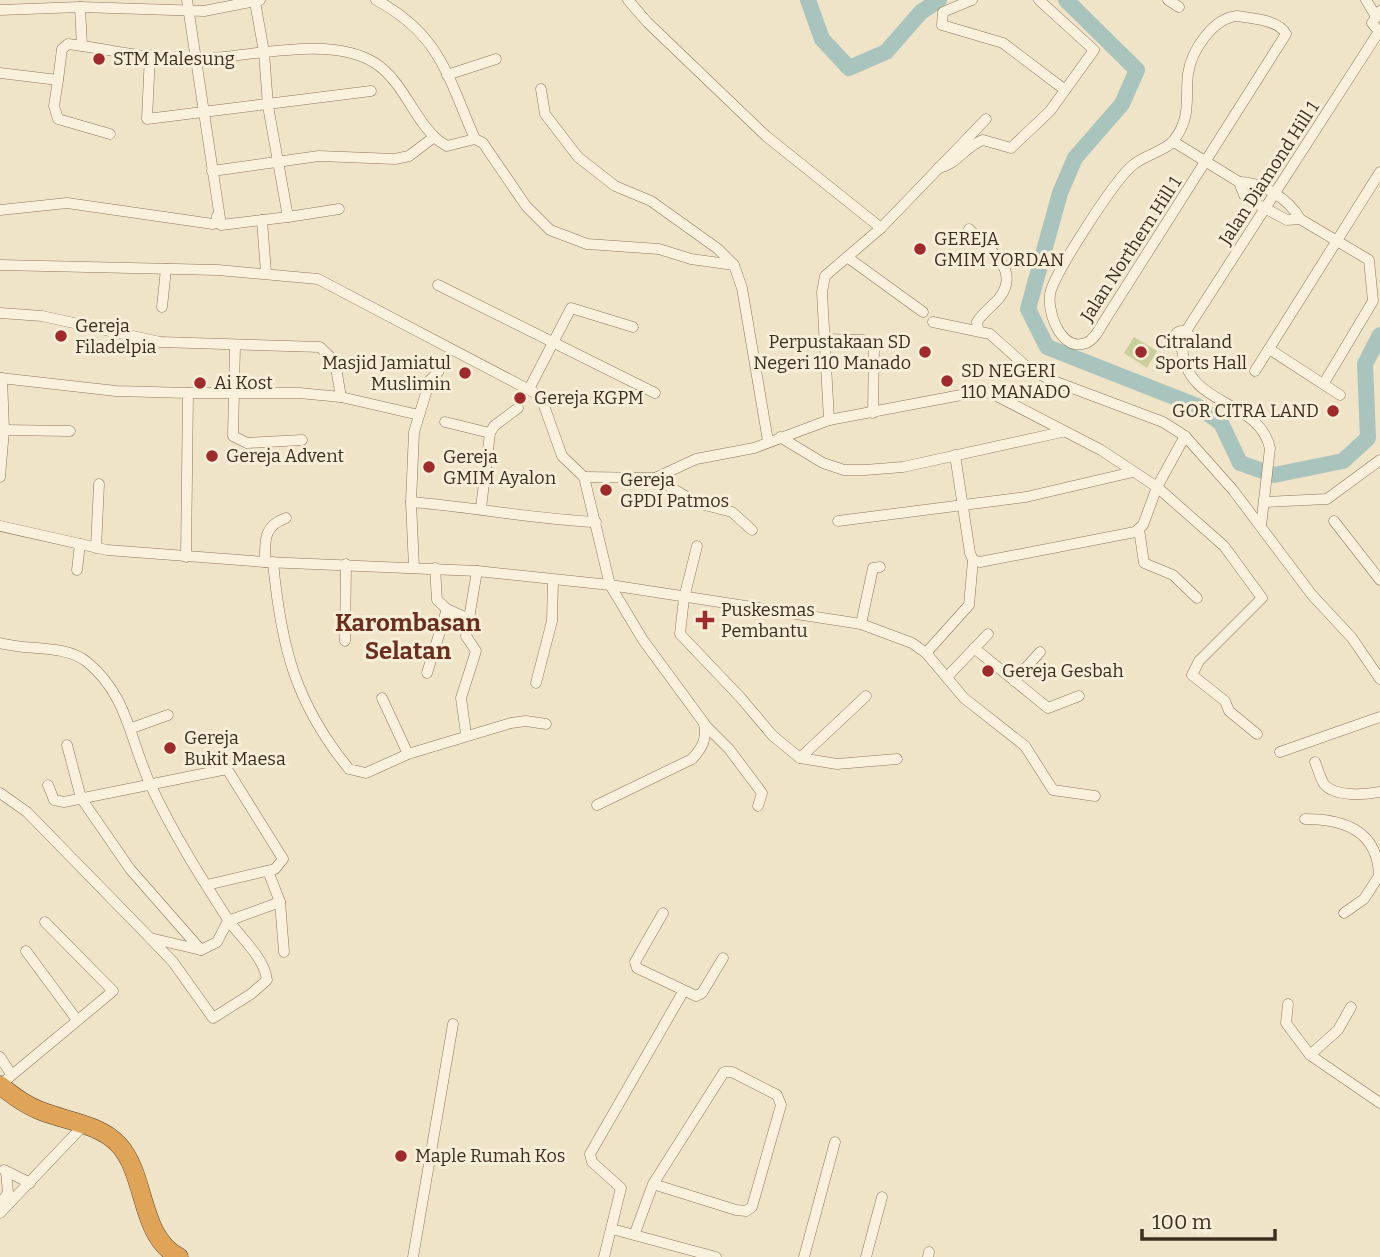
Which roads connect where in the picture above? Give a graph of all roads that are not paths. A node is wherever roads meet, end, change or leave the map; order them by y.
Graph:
1 (376, 0) edge
2 (628, 0) edge
3 (972, 0) edge
4 (1039, 0) edge
5 (1168, 0) edge
6 (1366, 0) edge
7 (258, 1) edge
8 (188, 5) edge
9 (79, 7) junction
10 (1179, 7) dead end
11 (0, 10) edge
12 (1377, 13) edge
13 (1379, 33) edge
14 (82, 46) junction
15 (264, 52) junction
16 (150, 55) junction
17 (194, 59) junction
18 (496, 59) dead end
19 (0, 73) edge
20 (447, 75) junction
21 (58, 80) junction
22 (541, 89) dead end
23 (1065, 90) junction
24 (371, 91) dead end
25 (268, 106) junction
26 (202, 113) junction
27 (986, 119) dead end
28 (110, 134) dead end
29 (434, 137) junction
30 (475, 139) junction
31 (1174, 142) junction
32 (1206, 161) junction
33 (279, 162) junction
34 (938, 168) junction
35 (212, 171) junction
36 (1380, 172) edge
37 (1239, 182) junction
38 (1274, 194) junction
39 (216, 195) junction
40 (0, 209) edge
41 (339, 209) dead end
42 (1264, 209) junction
43 (288, 217) junction
44 (1300, 219) junction
45 (262, 220) junction
46 (880, 228) junction
47 (970, 229) dead end
48 (1338, 239) junction
49 (847, 257) junction
50 (0, 265) edge
51 (733, 265) junction
52 (166, 268) junction
53 (265, 273) junction
54 (438, 285) dead end
55 (162, 307) dead end
56 (923, 312) dead end
57 (0, 313) edge
58 (933, 322) dead end
59 (633, 327) dead end
60 (978, 329) junction
61 (824, 339) junction
62 (552, 344) junction
63 (235, 345) junction
64 (1269, 349) junction
65 (444, 361) dead end
66 (1255, 371) dead end
67 (1, 378) edge
68 (1324, 383) junction
69 (529, 389) junction
70 (188, 393) junction
71 (655, 393) dead end
72 (234, 394) junction
73 (1340, 394) dead end
74 (341, 397) junction
75 (518, 408) dead end
76 (873, 413) junction
77 (419, 415) junction
78 (829, 420) junction
79 (445, 422) dead end
80 (4, 429) junction
81 (70, 431) dead end
82 (1062, 432) junction
83 (490, 433) junction
84 (1185, 436) junction
85 (780, 437) junction
86 (302, 440) dead end
87 (768, 441) junction
88 (955, 455) junction
89 (1380, 460) edge
90 (1133, 472) junction
91 (0, 477) edge
92 (584, 477) junction
93 (655, 478) junction
94 (99, 484) dead end
95 (1157, 487) junction
96 (1266, 496) junction
97 (411, 502) junction
98 (962, 507) junction
99 (481, 508) junction
100 (286, 518) dead end
101 (838, 521) dead end
102 (1334, 521) dead end
103 (596, 522) junction
104 (0, 526) edge
105 (1261, 526) junction
106 (1139, 529) junction
107 (752, 530) dead end
108 (80, 544) junction
109 (697, 546) dead end
110 (96, 548) junction
111 (186, 556) junction
112 (973, 560) junction
113 (269, 562) junction
114 (346, 564) junction
115 (880, 567) dead end
116 (414, 568) junction
117 (435, 568) junction
118 (77, 570) dead end
119 (477, 571) junction
120 (552, 580) junction
121 (1380, 580) edge
122 (610, 585) junction
123 (684, 598) junction
124 (1197, 598) dead end
125 (447, 609) junction
126 (468, 619) junction
127 (861, 624) junction
128 (988, 635) dead end
129 (345, 641) dead end
130 (0, 643) edge
131 (974, 648) junction
132 (1040, 652) dead end
133 (926, 653) junction
134 (427, 673) dead end
135 (947, 677) junction
136 (1380, 680) edge
137 (1014, 681) junction
138 (536, 682) dead end
139 (866, 696) dead end
140 (1079, 696) dead end
141 (382, 698) dead end
142 (168, 715) dead end
143 (1380, 717) edge
144 (704, 723) junction
145 (546, 724) dead end
146 (132, 728) junction
147 (1257, 733) dead end
148 (466, 734) junction
149 (67, 745) dead end
150 (1280, 752) dead end
151 (408, 754) junction
152 (800, 758) junction
153 (897, 759) dead end
154 (1315, 762) dead end
155 (48, 785) dead end
156 (151, 786) junction
157 (1380, 792) edge
158 (0, 793) edge
159 (1095, 796) dead end
160 (81, 798) junction
161 (597, 805) dead end
162 (758, 806) dead end
163 (1305, 819) dead end
164 (1378, 853) edge
165 (268, 870) junction
166 (207, 885) junction
167 (280, 902) junction
168 (663, 913) dead end
169 (1344, 913) dead end
170 (228, 921) junction
171 (45, 922) dead end
172 (150, 938) junction
173 (201, 950) junction
174 (26, 951) dead end
175 (284, 951) dead end
176 (723, 958) dead end
177 (683, 992) junction
178 (1288, 1004) dead end
179 (1351, 1007) dead end
180 (77, 1020) junction
181 (453, 1024) dead end
182 (1310, 1055) junction
183 (0, 1057) edge
184 (4, 1081) edge
185 (1378, 1098) edge
186 (83, 1126) junction
187 (835, 1142) dead end
188 (3, 1170) edge
189 (30, 1183) junction
190 (653, 1185) junction
191 (883, 1197) dead end
192 (0, 1204) edge
193 (0, 1213) edge
194 (612, 1228) junction
195 (635, 1233) junction
196 (175, 1256) edge
197 (413, 1257) edge
198 (604, 1257) edge
199 (716, 1257) edge
200 (804, 1257) edge
201 (866, 1257) edge

1 - 20 street
2 - 46 street
3 - 23 street
4 - 23 street
5 - 10 street
6 - 12 street
7 - 8 street
7 - 15 street
8 - 9 street
8 - 17 street
9 - 11 street
9 - 14 street
12 - 13 street
13 - 38 street, Jalan Diamond Hill 1
14 - 16 street
14 - 21 street
15 - 17 street
15 - 25 street
15 - 29 street
16 - 17 street
16 - 26 street
17 - 26 street
18 - 20 street
19 - 21 street
20 - 30 street
21 - 28 street
22 - 51 street
23 - 34 street
24 - 25 street
25 - 26 street
25 - 33 street
26 - 35 street
27 - 34 street
29 - 30 street
29 - 33 street
30 - 51 street
31 - 32 street
31 - 32 street, Jalan Northern Hill 1
31 - 32 street, Jalan Northern Hill 1
32 - 37 street
33 - 35 street
33 - 43 street
34 - 46 street
35 - 39 street
36 - 48 street
37 - 38 street
37 - 42 street
38 - 42 street, Jalan Diamond Hill 1
38 - 44 street
39 - 40 street
39 - 45 street
41 - 43 street
42 - 44 street
42 - 96 street, Jalan Diamond Hill 1
43 - 45 street
44 - 48 street
45 - 53 street
46 - 49 street
47 - 60 street
48 - 64 street
48 - 68 street
49 - 56 street
49 - 61 street
50 - 52 street
51 - 87 street
52 - 53 street
52 - 55 street
53 - 69 street
54 - 62 street
57 - 63 street
58 - 60 street
59 - 62 street
60 - 84 street
61 - 76 street
61 - 78 street
62 - 69 street
62 - 71 street
63 - 72 street
63 - 74 street
64 - 66 street
64 - 68 street
65 - 77 street
67 - 70 street
67 - 80 street
68 - 73 street
69 - 92 street
70 - 72 street
70 - 111 street
72 - 74 street
72 - 86 street
74 - 77 street
75 - 83 street
76 - 78 street
76 - 82 street
77 - 97 street
78 - 85 street
79 - 83 street
80 - 81 street
80 - 91 street
82 - 88 street
82 - 90 street
83 - 99 street
84 - 95 street
84 - 105 street
85 - 87 street
85 - 88 street
87 - 93 street
88 - 98 street
89 - 96 street
90 - 95 street
90 - 98 street
92 - 93 street
92 - 103 street
93 - 107 street
94 - 110 street
95 - 106 street
95 - 147 street
96 - 105 street
97 - 99 street
97 - 116 street
98 - 101 street
98 - 112 street
99 - 103 street
100 - 113 street
102 - 121 street
103 - 122 street
104 - 108 street
105 - 136 street
106 - 112 street
106 - 124 street
108 - 110 street
108 - 118 street
109 - 123 street
110 - 111 street
111 - 113 street
112 - 133 street
113 - 114 street
113 - 151 street
114 - 116 street
114 - 129 street
115 - 127 street
116 - 117 street
117 - 119 street
117 - 125 street
119 - 120 street
119 - 126 street
120 - 122 street
120 - 138 street
122 - 123 street
122 - 144 street
123 - 127 street
123 - 152 street
125 - 126 street
125 - 134 street
126 - 148 street
127 - 133 street
128 - 131 street
130 - 146 street
131 - 135 street
131 - 137 street
132 - 137 street
133 - 135 street
135 - 159 street
137 - 140 street
139 - 152 street
141 - 151 street
142 - 146 street
143 - 150 street
144 - 161 street
144 - 162 street
145 - 148 street
146 - 156 street
148 - 151 street
149 - 160 street
152 - 153 street
154 - 157 street
155 - 160 street
156 - 160 street
156 - 165 street
156 - 166 street
158 - 172 street
160 - 173 street
163 - 164 street
164 - 169 street
165 - 166 street
165 - 167 street
166 - 170 street
167 - 170 street
167 - 175 street
168 - 177 street
170 - 172 street
170 - 173 street
171 - 180 street
172 - 173 street
174 - 180 street
176 - 177 street
177 - 194 street
178 - 182 street
179 - 182 street
180 - 184 street
181 - 197 street
182 - 185 street
183 - 184 street
184 - 186 highway
186 - 189 street
186 - 196 highway
187 - 200 street
188 - 189 street
188 - 192 street
189 - 193 street
190 - 190 street
190 - 195 street
191 - 201 street
194 - 195 street
194 - 198 street
195 - 199 street

